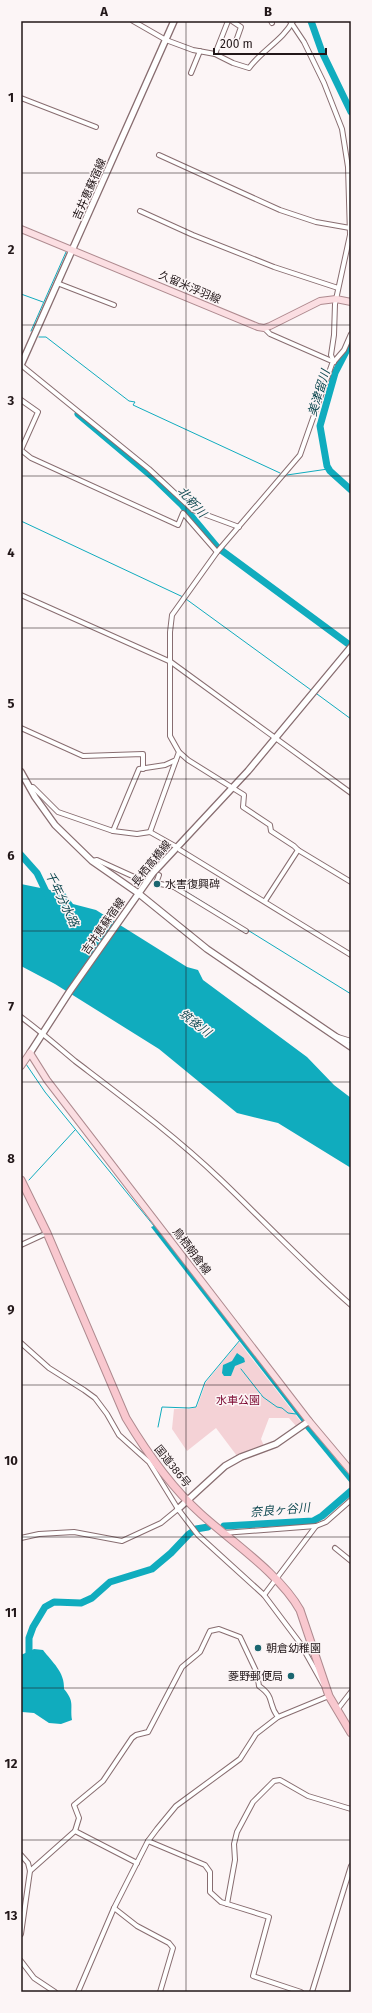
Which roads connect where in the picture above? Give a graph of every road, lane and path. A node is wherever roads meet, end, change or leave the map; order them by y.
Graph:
1 (133, 21) edge
2 (174, 21) edge
3 (228, 21) edge
4 (232, 21) edge
5 (292, 22) edge
6 (166, 40) junction
7 (235, 44) dead end
8 (200, 51) junction
9 (215, 54) junction
10 (191, 72) dead end
11 (21, 98) edge
12 (96, 127) dead end
13 (159, 155) dead end
14 (140, 211) dead end
15 (21, 228) edge
16 (350, 228) edge
17 (350, 235) edge
18 (72, 249) junction
19 (58, 283) junction
20 (338, 288) junction
21 (336, 299) junction
22 (351, 302) edge
23 (114, 305) dead end
24 (264, 328) junction
25 (351, 334) edge
26 (334, 362) junction
27 (21, 365) edge
28 (21, 400) edge
29 (239, 527) junction
30 (217, 552) junction
31 (21, 595) edge
32 (350, 648) edge
33 (170, 662) junction
34 (21, 728) edge
35 (276, 739) junction
36 (179, 752) junction
37 (176, 760) junction
38 (143, 769) junction
39 (21, 772) edge
40 (21, 779) edge
41 (28, 786) junction
42 (233, 787) junction
43 (351, 793) edge
44 (112, 831) junction
45 (150, 832) junction
46 (175, 846) dead end
47 (180, 850) dead end
48 (298, 850) junction
49 (92, 861) junction
50 (152, 868) dead end
51 (159, 875) dead end
52 (351, 882) edge
53 (136, 895) junction
54 (265, 902) junction
55 (246, 931) dead end
56 (351, 955) edge
57 (21, 1017) edge
58 (43, 1032) junction
59 (333, 1035) junction
60 (351, 1041) edge
61 (351, 1047) edge
62 (30, 1053) junction
63 (21, 1066) edge
64 (21, 1180) edge
65 (47, 1233) junction
66 (21, 1245) edge
67 (351, 1305) edge
68 (21, 1343) edge
69 (308, 1422) junction
70 (151, 1461) junction
71 (351, 1471) edge
72 (351, 1500) edge
73 (187, 1501) junction
74 (178, 1509) junction
75 (316, 1526) junction
76 (223, 1533) junction
77 (21, 1538) edge
78 (336, 1548) dead end
79 (351, 1561) edge
80 (274, 1579) junction
81 (264, 1595) junction
82 (325, 1686) junction
83 (351, 1692) edge
84 (329, 1696) junction
85 (337, 1710) junction
86 (278, 1717) junction
87 (351, 1733) edge
88 (351, 1809) edge
89 (75, 1831) junction
90 (148, 1841) junction
91 (21, 1855) edge
92 (137, 1863) junction
93 (351, 1866) edge
94 (30, 1871) junction
95 (227, 1904) junction
96 (114, 1908) junction
97 (21, 1934) edge
98 (21, 1961) edge
99 (55, 1992) edge
100 (78, 1992) edge
101 (160, 1992) edge
102 (302, 1992) edge
103 (312, 1992) edge

1 - 6 street
2 - 6 main road, 吉井恵蘇宿線
3 - 9 street
4 - 7 street
5 - 9 street
5 - 16 street
6 - 8 street
6 - 18 main road, 吉井恵蘇宿線
8 - 9 street
8 - 10 street
11 - 12 street
13 - 16 street
14 - 20 street
15 - 18 main road, 久留米浮羽線
16 - 17 street
17 - 20 street
18 - 19 main road, 吉井恵蘇宿線
18 - 24 main road, 久留米浮羽線
19 - 23 street
19 - 27 main road, 吉井恵蘇宿線
20 - 21 street
21 - 22 main road
21 - 24 main road
21 - 26 street
24 - 26 street
25 - 26 street
26 - 29 street
27 - 29 street
28 - 30 street
29 - 30 street
30 - 33 street
31 - 33 street
32 - 35 main road, 長栖高橋線
33 - 35 street
33 - 36 street
34 - 38 street
35 - 42 main road, 長栖高橋線
35 - 43 street
36 - 37 street
36 - 42 street
37 - 38 street
37 - 45 street
38 - 44 street
39 - 41 main road, 吉井恵蘇宿線
40 - 41 main road
41 - 44 street
41 - 49 main road, 吉井恵蘇宿線
42 - 48 street
42 - 53 main road, 長栖高橋線
44 - 45 street
45 - 46 street
47 - 54 street
48 - 52 street
48 - 54 street
49 - 50 street
49 - 53 main road, 吉井恵蘇宿線
51 - 55 street
53 - 58 main road, 吉井恵蘇宿線
53 - 59 main road, 長栖高橋線
54 - 56 street
57 - 58 street
58 - 62 main road, 吉井恵蘇宿線
58 - 67 street
59 - 60 street
59 - 61 main road, 長栖高橋線
62 - 63 main road
62 - 69 main road, 鳥栖朝倉線
64 - 65 highway, 国道386号
65 - 66 street
65 - 70 highway, 国道386号
68 - 70 street
69 - 71 main road, 鳥栖朝倉線
69 - 73 main road
70 - 73 highway, 国道386号
70 - 74 street
72 - 75 street
73 - 74 main road
73 - 76 highway, 国道386号
74 - 77 street
74 - 81 street
75 - 76 street
75 - 80 street
76 - 80 highway, 国道386号
78 - 79 street
80 - 81 street
80 - 82 highway, 国道386号
81 - 82 street
82 - 84 highway, 国道386号
83 - 85 street
84 - 85 highway, 国道386号
84 - 86 street
85 - 87 highway, 国道386号
86 - 89 street
86 - 90 street
88 - 95 street
89 - 92 street
89 - 94 street
90 - 92 street
90 - 95 street
91 - 94 street
92 - 96 street
93 - 103 street
94 - 97 street
95 - 102 street
96 - 100 street
96 - 101 street
98 - 99 street

